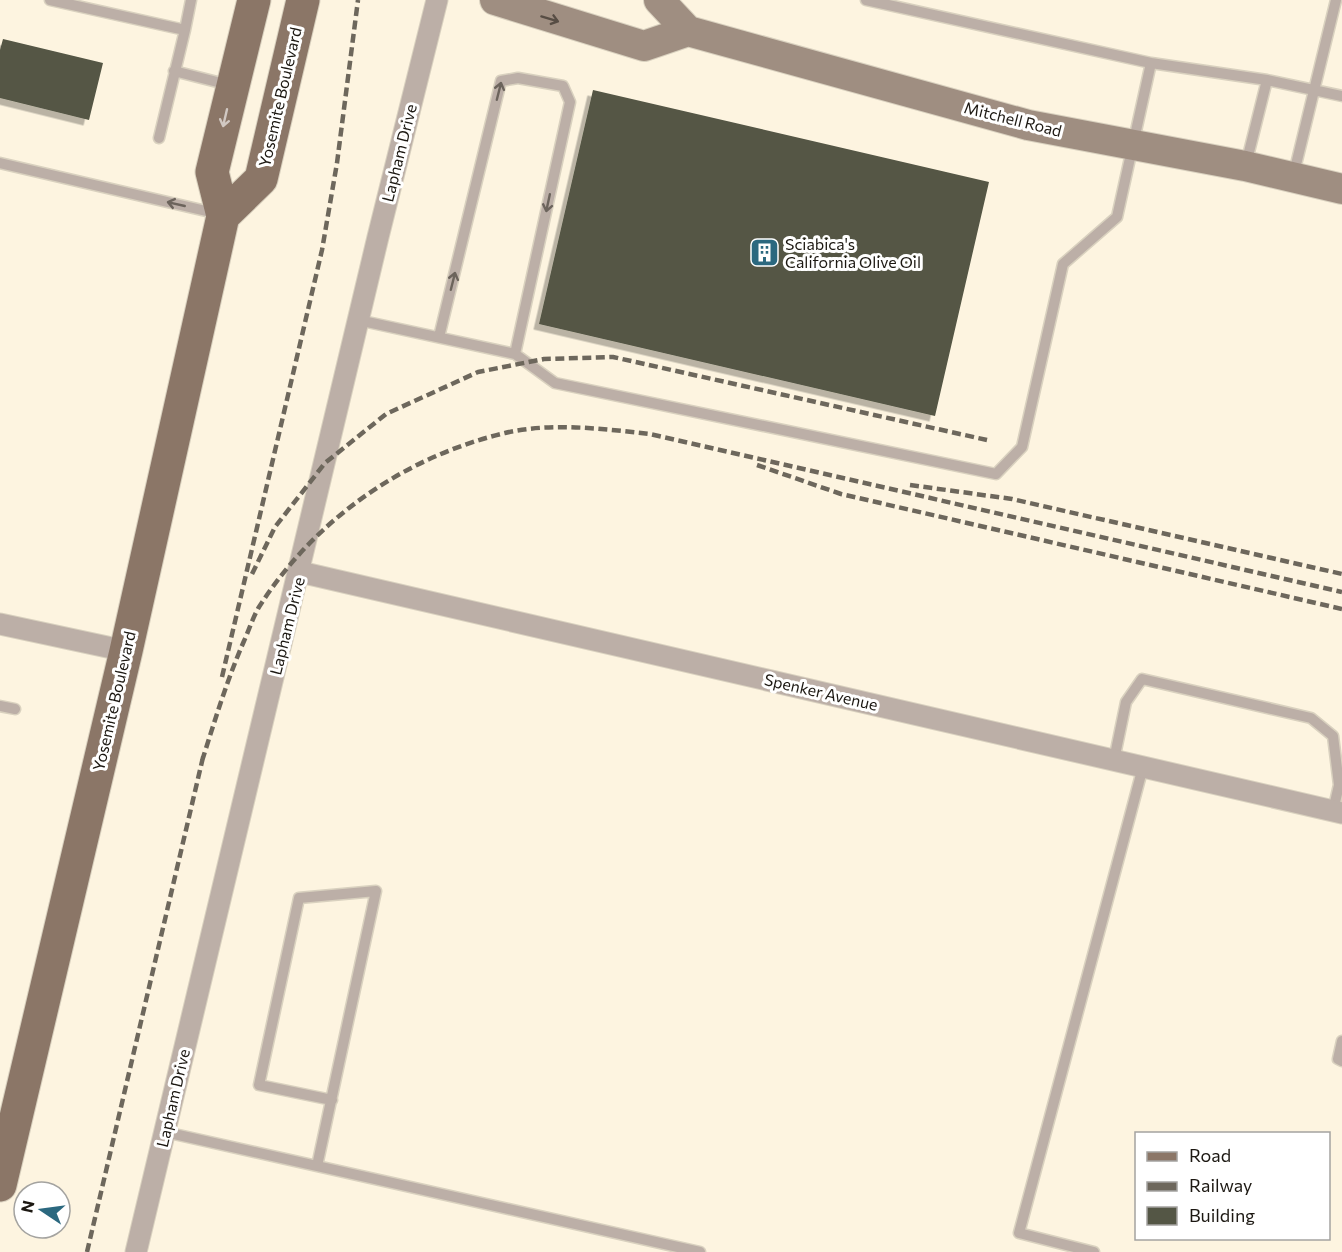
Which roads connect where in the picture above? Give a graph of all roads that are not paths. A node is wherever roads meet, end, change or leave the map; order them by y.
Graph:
1 (50, 0) edge
2 (191, 0) edge
3 (254, 0) edge
4 (303, 0) edge
5 (437, 0) edge
6 (495, 0) edge
7 (659, 0) edge
8 (866, 0) edge
9 (1336, 0) edge
10 (185, 30) junction
11 (688, 31) junction
12 (1151, 63) junction
13 (174, 71) junction
14 (1267, 80) junction
15 (232, 86) junction
16 (1315, 90) junction
17 (1342, 96) edge
18 (159, 138) dead end
19 (1134, 145) junction
20 (0, 163) edge
21 (1245, 166) junction
22 (1293, 177) junction
23 (1342, 189) edge
24 (223, 216) junction
25 (358, 320) junction
26 (439, 337) junction
27 (515, 354) junction
28 (300, 572) junction
29 (0, 624) edge
30 (126, 651) junction
31 (0, 706) edge
32 (15, 709) dead end
33 (1114, 760) junction
34 (1143, 767) junction
35 (1337, 812) edge
36 (1342, 1041) edge
37 (1342, 1060) edge
38 (332, 1100) junction
39 (165, 1132) junction
40 (317, 1166) junction
41 (0, 1185) edge
42 (136, 1252) edge
43 (700, 1252) edge
44 (1094, 1252) edge

1 - 10 lane
2 - 10 lane
3 - 15 main road, Yosemite Boulevard
4 - 24 main road, Yosemite Boulevard
5 - 25 street, Lapham Drive
6 -> 11 main road
7 - 11 main road
8 - 12 lane
9 - 16 lane
10 - 13 lane
11 - 19 main road, Mitchell Road
12 - 14 lane
12 - 19 lane
13 - 15 lane
13 - 18 lane
14 - 16 lane
14 - 21 lane
15 -> 24 main road, Yosemite Boulevard
16 - 17 lane
16 - 22 lane
19 - 21 main road, Mitchell Road
19 - 27 lane
24 -> 20 lane
21 - 22 main road, Mitchell Road
22 - 23 main road, Mitchell Road
24 - 30 main road, Yosemite Boulevard
25 - 26 lane
25 - 28 street, Lapham Drive
26 - 27 lane
26 -> 27 lane
28 - 33 street, Spenker Avenue
28 - 39 street, Lapham Drive
29 - 30 street
30 - 41 main road, Yosemite Boulevard
31 - 32 lane
33 - 34 street, Spenker Avenue
33 - 35 lane
34 - 35 street, Spenker Avenue
34 - 44 lane
36 - 37 lane
38 - 38 lane
38 - 40 lane
39 - 40 lane
39 - 42 street, Lapham Drive
40 - 43 lane

